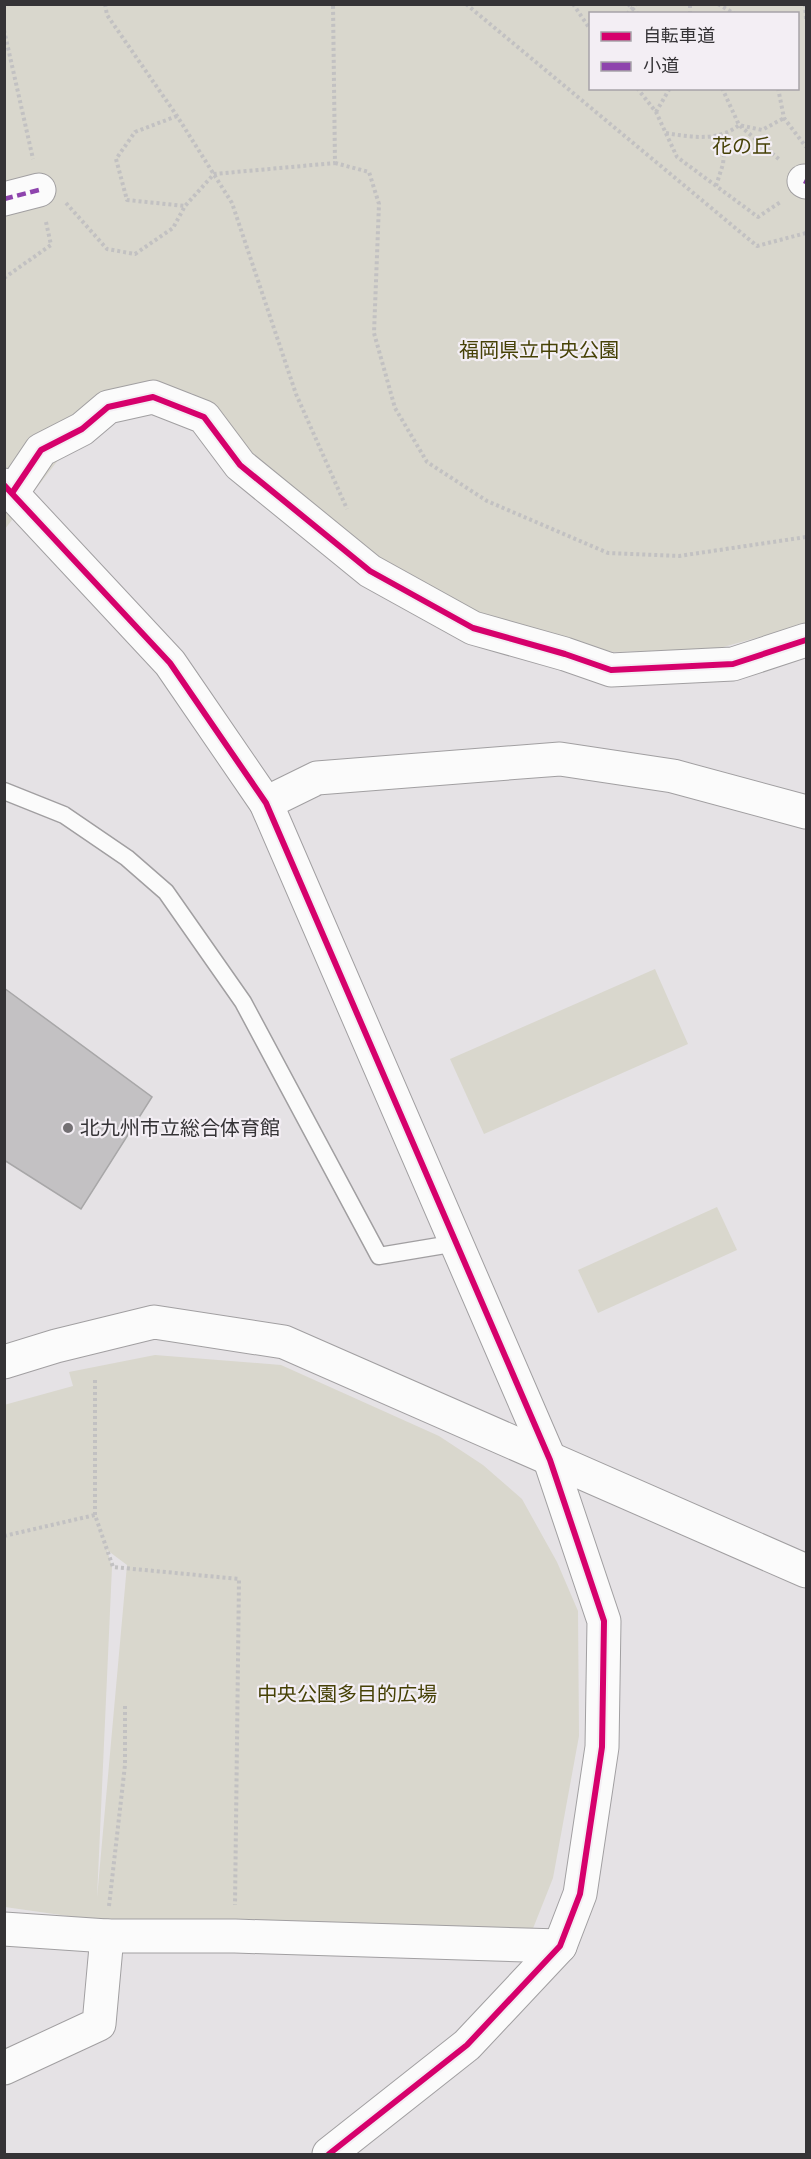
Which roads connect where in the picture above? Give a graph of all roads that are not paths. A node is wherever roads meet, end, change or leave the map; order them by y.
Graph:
1 (51, 195) road end
2 (4, 199) edge
3 (7, 486) edge
4 (807, 640) edge
5 (4, 791) edge
6 (266, 803) junction
7 (807, 812) edge
8 (457, 1243) junction
9 (4, 1362) edge
10 (550, 1460) junction
11 (807, 1571) edge
12 (4, 1929) edge
13 (107, 1935) junction
14 (560, 1946) junction
15 (4, 2068) edge
16 (330, 2154) edge

1 - 2 street
3 - 4 street
3 - 6 street
5 - 8 lane
6 - 7 street
6 - 8 street
8 - 10 street
9 - 10 street
10 - 11 street
10 - 14 street
12 - 13 street
13 - 14 street
13 - 15 street
14 - 16 street

